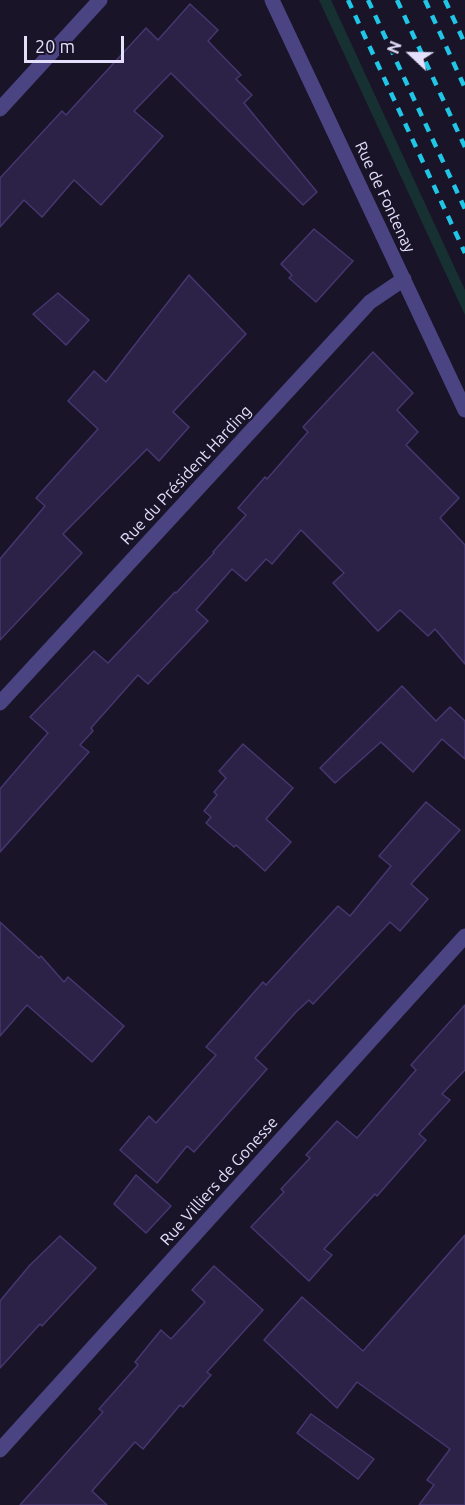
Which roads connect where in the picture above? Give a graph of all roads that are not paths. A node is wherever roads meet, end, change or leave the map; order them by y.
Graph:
1 (100, 0) edge
2 (272, 0) edge
3 (0, 109) edge
4 (404, 279) junction
5 (465, 410) edge
6 (0, 703) edge
7 (465, 936) edge
8 (0, 1450) edge

1 - 3 street
2 - 4 street, Rue de Fontenay
4 - 5 street, Rue de Fontenay
4 - 6 street, Rue du Président Harding
7 - 8 street, Rue Villiers de Gonesse

